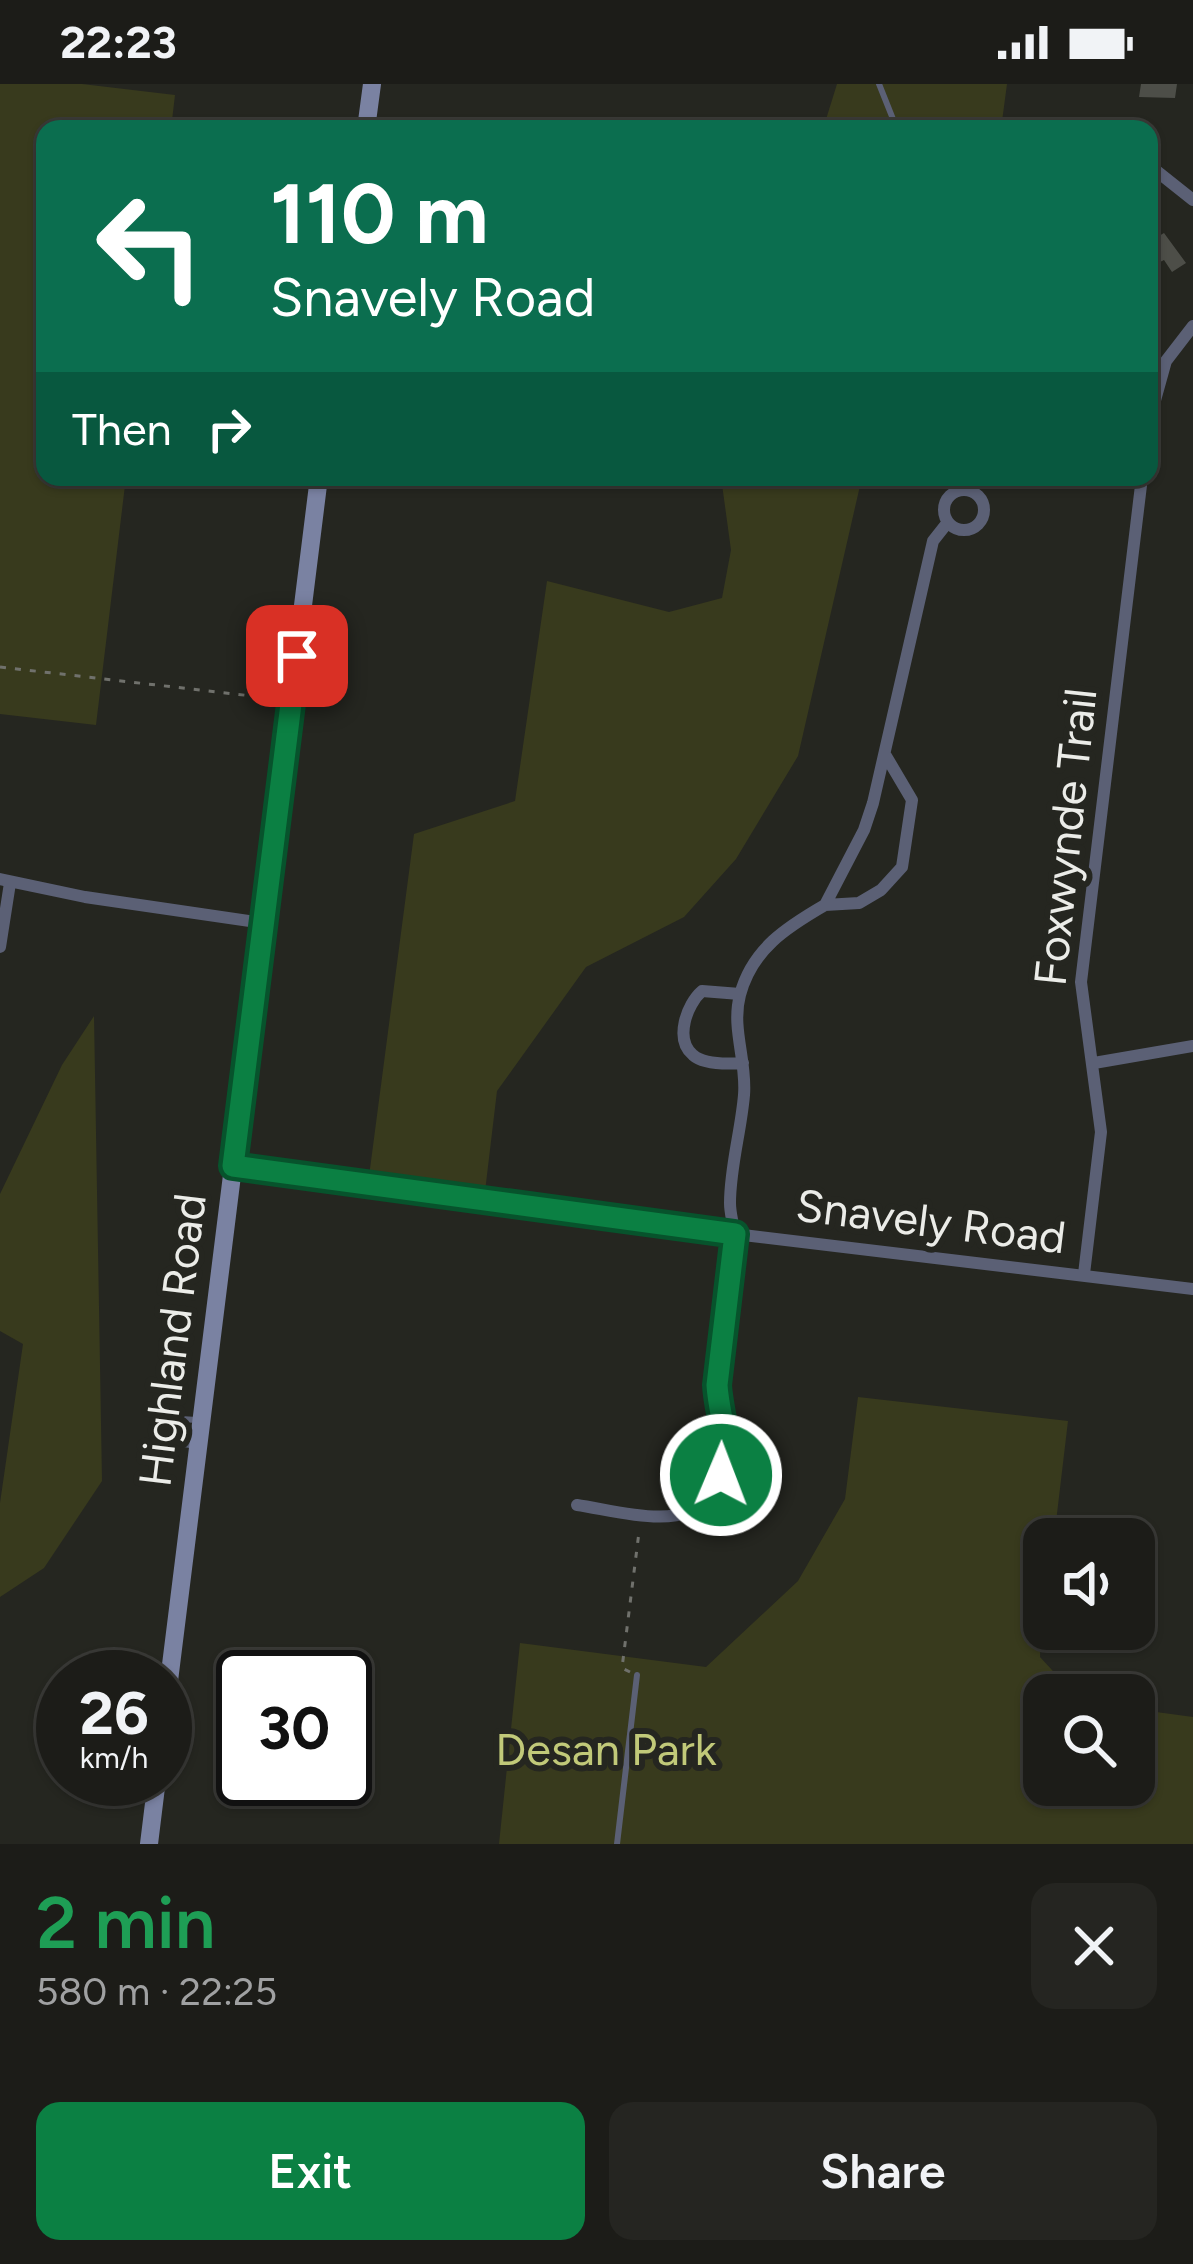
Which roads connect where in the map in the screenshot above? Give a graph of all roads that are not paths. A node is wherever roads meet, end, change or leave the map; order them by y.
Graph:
1 (373, 84) edge
2 (879, 84) edge
3 (367, 120) edge
4 (893, 120) edge
5 (1158, 172) edge
6 (1193, 200) edge
7 (1193, 326) edge
8 (1158, 390) edge
9 (318, 486) edge
10 (1141, 486) edge
11 (948, 522) dead end
12 (886, 756) junction
13 (5, 881) edge
14 (825, 904) junction
15 (263, 923) junction
16 (0, 947) edge
17 (740, 994) junction
18 (1193, 1046) edge
19 (743, 1063) junction
20 (1094, 1063) junction
21 (233, 1166) junction
22 (735, 1234) junction
23 (1084, 1274) junction
24 (1193, 1289) edge
25 (201, 1420) junction
26 (198, 1447) junction
27 (577, 1505) dead end
28 (173, 1650) edge
29 (637, 1675) road end
30 (154, 1806) edge
31 (149, 1844) edge
32 (617, 1844) edge

1 - 3 street
2 - 4 lane
5 - 6 street
7 - 8 street
9 - 15 street, Highland Road
10 - 20 street, Foxwynde Trail
11 - 12 street
12 - 14 street
12 - 14 street
13 - 15 street
13 - 16 street
14 - 17 street
15 - 21 street, Highland Road
17 - 19 street
17 - 19 street
18 - 20 street
19 - 22 street
20 - 23 street, Foxwynde Trail
21 - 22 street, Snavely Road
21 - 25 street, Highland Road
22 - 23 street, Snavely Road
22 - 27 street
23 - 24 street, Snavely Road
25 - 26 street, Highland Road
25 - 26 lane
26 - 28 street, Highland Road
29 - 32 lane
30 - 31 street

